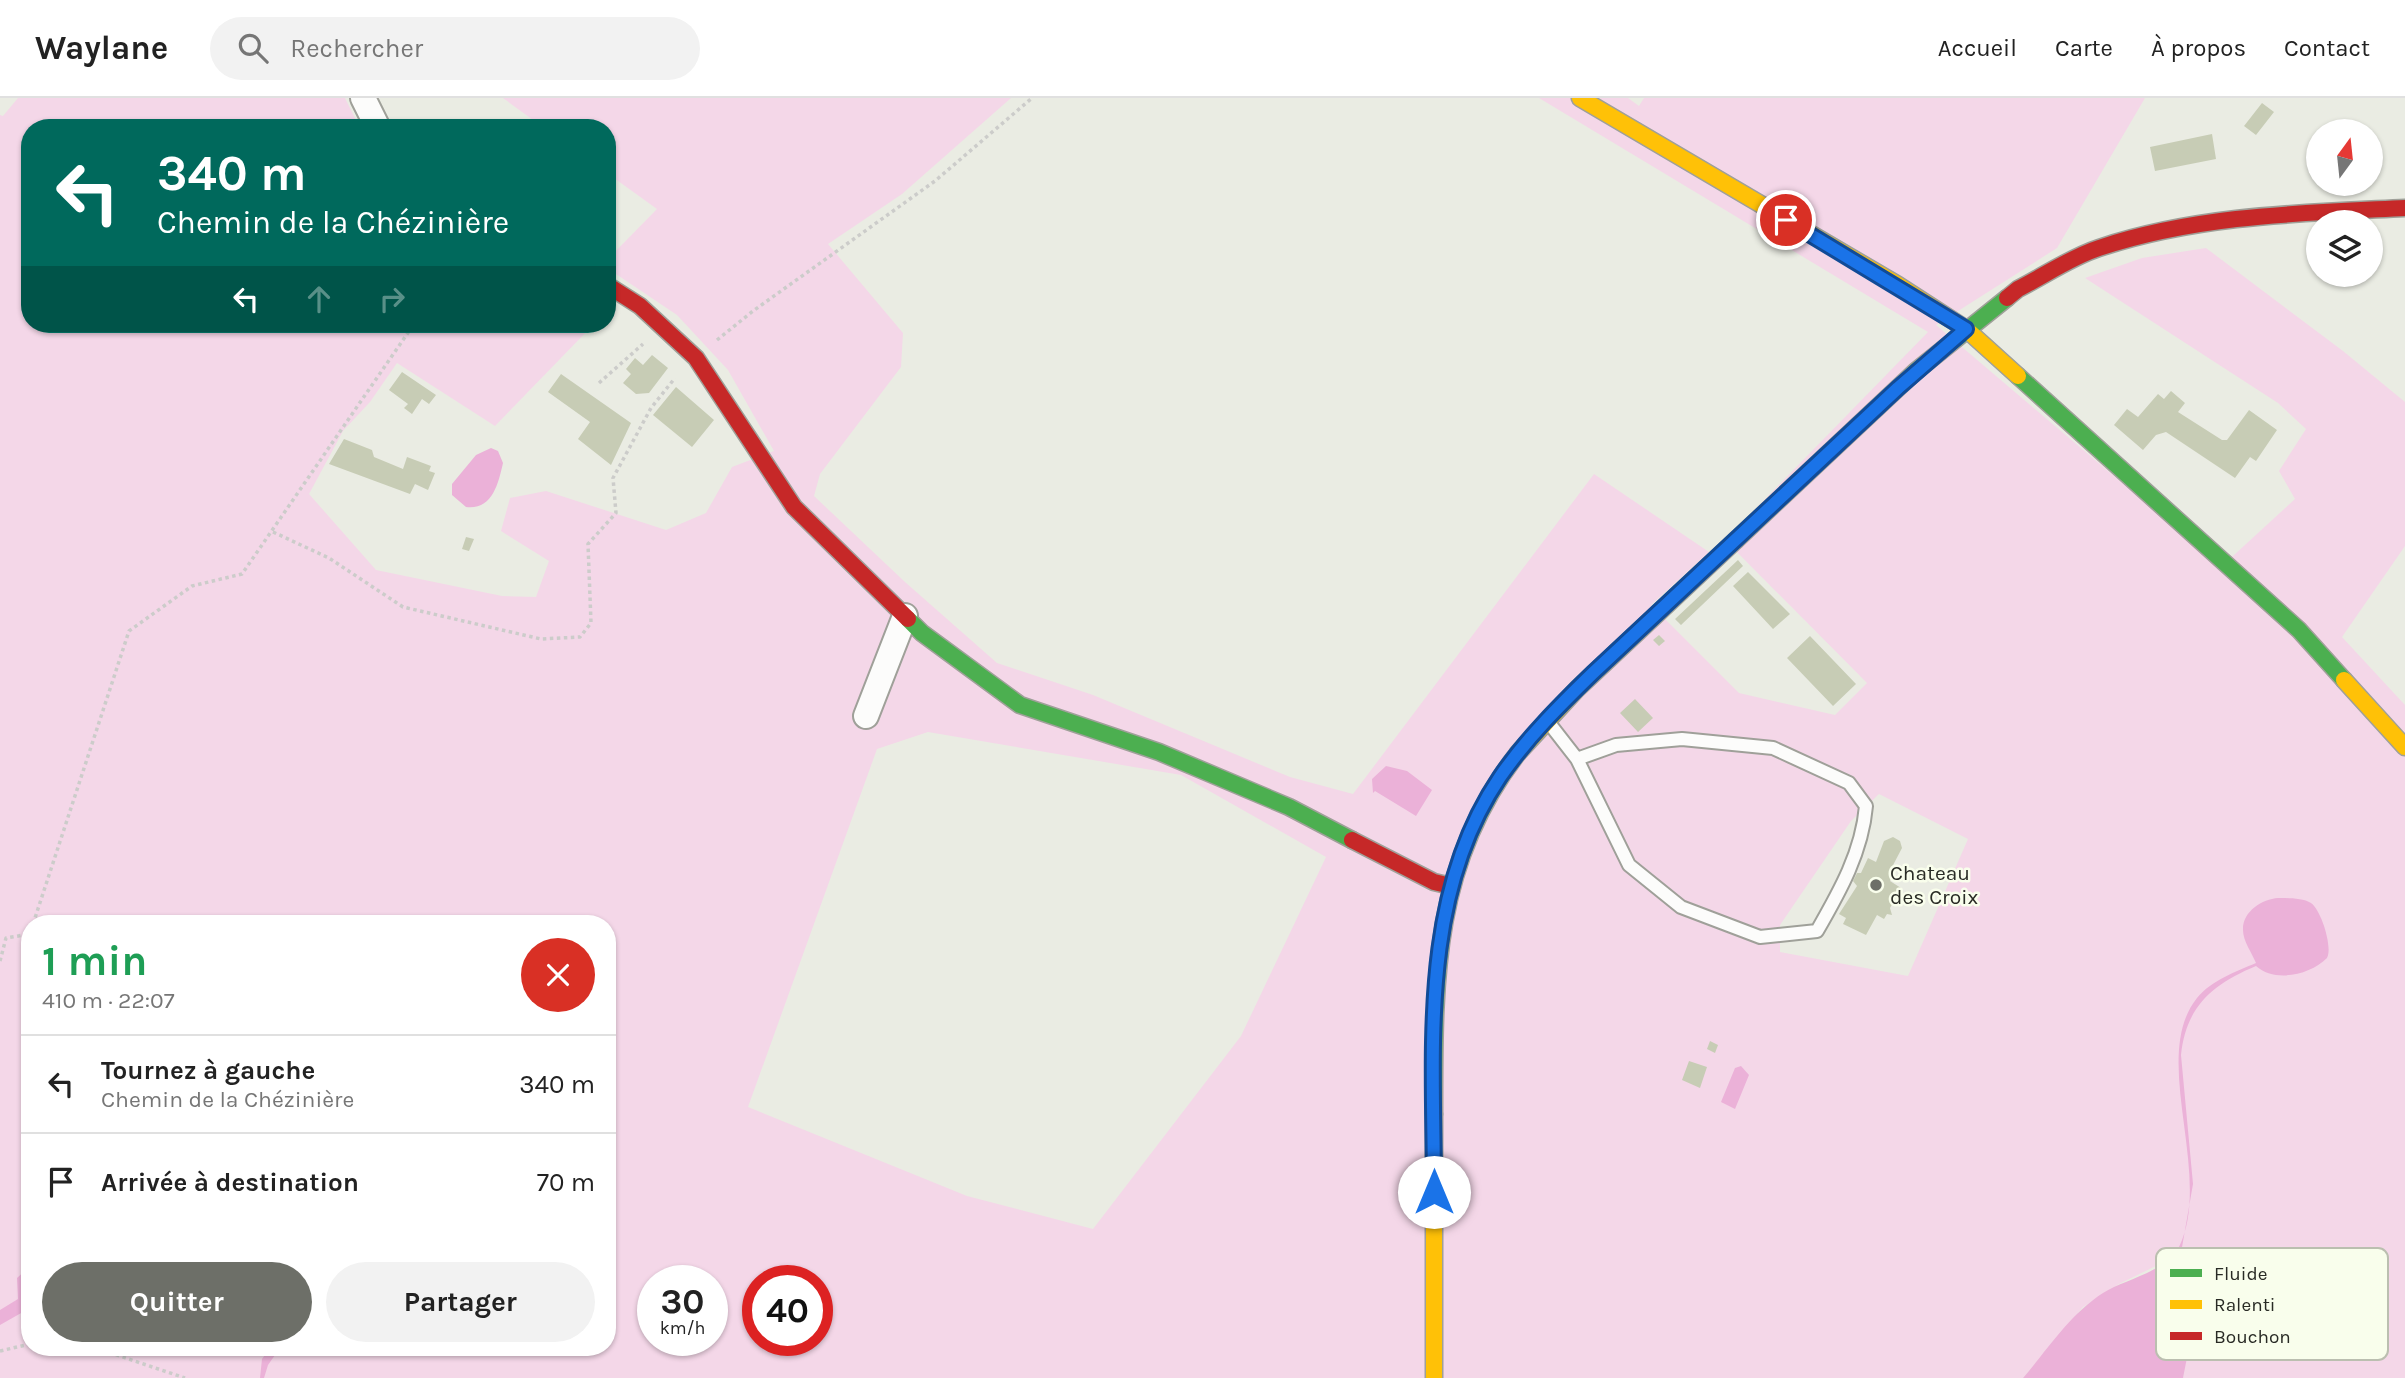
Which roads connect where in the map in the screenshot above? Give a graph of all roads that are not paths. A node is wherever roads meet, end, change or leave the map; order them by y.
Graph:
1 (363, 98) edge
2 (1580, 98) edge
3 (374, 119) edge
4 (2405, 208) edge
5 (616, 291) edge
6 (1966, 329) junction
7 (905, 616) junction
8 (866, 716) dead end
9 (1547, 720) junction
10 (2405, 747) edge
11 (1577, 759) junction
12 (1451, 886) junction
13 (1434, 1378) edge

1 - 3 street
2 - 6 street
4 - 6 street
5 - 7 street
6 - 9 street
6 - 10 street
7 - 8 street
7 - 12 street
9 - 11 lane
9 - 12 street
11 - 11 lane
12 - 13 street

